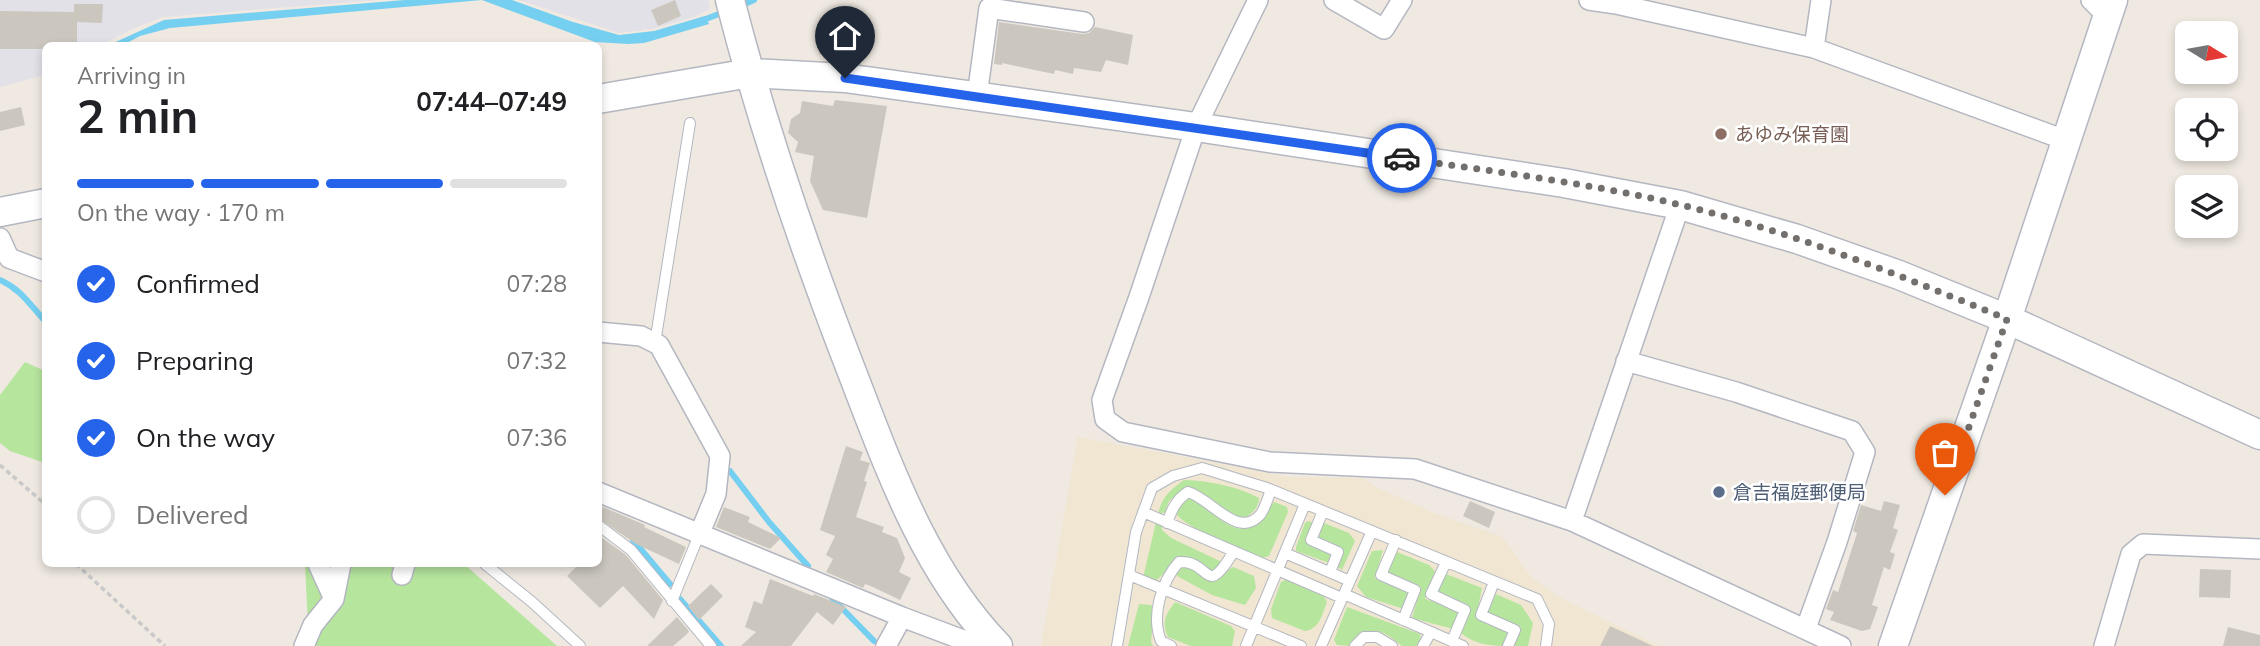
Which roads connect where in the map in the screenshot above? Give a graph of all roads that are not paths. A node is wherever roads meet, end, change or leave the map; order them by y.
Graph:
1 (730, 0) edge
2 (1258, 0) edge
3 (1335, 0) edge
4 (1402, 0) edge
5 (1589, 0) edge
6 (1821, 0) edge
7 (1617, 2) edge
8 (2104, 6) edge
9 (1084, 22) dead end
10 (1814, 48) junction
11 (750, 73) junction
12 (977, 96) junction
13 (602, 98) edge
14 (690, 123) dead end
15 (1196, 127) junction
16 (2065, 140) junction
17 (42, 204) edge
18 (1680, 205) junction
19 (0, 212) edge
20 (0, 238) edge
21 (42, 270) edge
22 (2007, 319) junction
23 (602, 331) edge
24 (655, 343) junction
25 (1626, 361) junction
26 (2260, 435) edge
27 (1271, 490) junction
28 (602, 494) edge
29 (1305, 504) junction
30 (1323, 511) junction
31 (1143, 512) junction
32 (1572, 521) junction
33 (1167, 523) junction
34 (602, 528) edge
35 (1372, 531) junction
36 (699, 535) junction
37 (1395, 540) junction
38 (2260, 549) edge
39 (1234, 551) junction
40 (1285, 553) junction
41 (1446, 562) junction
42 (319, 567) edge
43 (340, 567) edge
44 (489, 567) edge
45 (1278, 570) junction
46 (1330, 572) junction
47 (1129, 575) junction
48 (1350, 581) junction
49 (1494, 582) junction
50 (1162, 589) junction
51 (1343, 596) junction
52 (334, 599) junction
53 (672, 601) junction
54 (902, 617) junction
55 (1403, 620) junction
56 (1254, 627) junction
57 (1806, 628) junction
58 (1431, 632) junction
59 (1452, 641) junction
60 (304, 646) edge
61 (580, 646) edge
62 (711, 646) edge
63 (886, 646) edge
64 (979, 646) edge
65 (998, 646) edge
66 (1117, 646) edge
67 (1171, 646) edge
68 (1246, 646) edge
69 (1301, 646) edge
70 (1321, 646) edge
71 (1355, 646) edge
72 (1392, 646) edge
73 (1423, 646) edge
74 (1463, 646) edge
75 (1508, 646) edge
76 (1546, 646) edge
77 (1841, 646) edge
78 (1893, 646) edge
79 (2104, 646) edge

1 - 11 street
2 - 15 street
3 - 4 street
5 - 7 street
6 - 10 street
7 - 10 street
8 - 16 street
9 - 12 street
10 - 16 street
11 - 12 street
11 - 13 street
11 - 65 street
12 - 15 street
14 - 24 lane
15 - 18 street
15 - 32 street
16 - 22 street
17 - 19 street
18 - 22 street
18 - 25 street
20 - 21 street
22 - 26 street
22 - 78 street
23 - 24 street
24 - 36 street
25 - 32 street
25 - 57 street
27 - 29 lane
27 - 31 lane
27 - 33 lane
28 - 36 street
29 - 30 lane
29 - 40 lane
30 - 35 lane
30 - 46 lane
31 - 33 lane
31 - 47 lane
32 - 57 street
33 - 39 lane
34 - 53 lane
35 - 37 lane
35 - 48 lane
36 - 53 lane
36 - 54 street
37 - 41 lane
37 - 55 lane
38 - 79 street
39 - 45 lane
39 - 50 lane
40 - 45 lane
40 - 46 lane
41 - 49 lane
41 - 59 lane
42 - 52 street
43 - 52 street
44 - 61 lane
45 - 51 lane
45 - 56 lane
46 - 48 lane
47 - 50 lane
47 - 66 lane
48 - 51 lane
49 - 75 lane
49 - 76 lane
50 - 56 lane
50 - 67 lane
51 - 55 lane
51 - 70 lane
52 - 60 street
53 - 62 lane
54 - 63 street
54 - 64 street
55 - 58 lane
56 - 68 lane
56 - 69 lane
57 - 77 street
58 - 59 lane
58 - 73 lane
59 - 74 lane
71 - 72 lane

